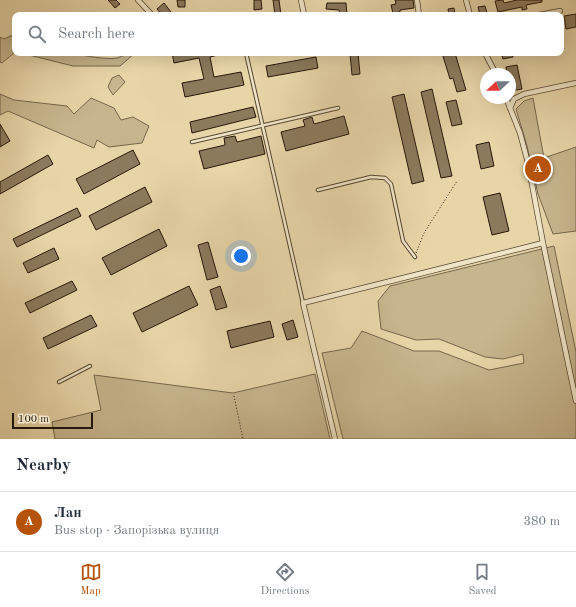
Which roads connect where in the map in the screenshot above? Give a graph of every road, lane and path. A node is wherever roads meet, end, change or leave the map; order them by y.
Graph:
1 (138, 0) edge
2 (301, 0) edge
3 (417, 0) edge
4 (466, 0) edge
5 (560, 11) dead end
6 (149, 12) edge
7 (303, 12) edge
8 (419, 12) edge
9 (469, 12) edge
10 (555, 12) edge
11 (247, 56) edge
12 (487, 56) edge
13 (493, 68) edge
14 (576, 83) edge
15 (508, 104) edge
16 (338, 108) dead end
17 (510, 108) junction
18 (263, 126) junction
19 (192, 142) dead end
20 (457, 181) dead end
21 (318, 190) dead end
22 (543, 243) junction
23 (415, 258) joint
24 (303, 303) junction
25 (90, 366) dead end
26 (59, 382) dead end
27 (234, 396) dead end
28 (576, 401) edge
29 (243, 439) edge
30 (335, 439) edge

1 - 6 street
2 - 7 street
3 - 8 street
4 - 9 street
5 - 10 street
11 - 18 lane
12 - 13 street
14 - 17 street
15 - 17 street
16 - 18 lane
17 - 22 street
18 - 19 lane
18 - 24 lane
20 - 23 path
21 - 23 lane
22 - 24 street
22 - 28 street
24 - 30 street
25 - 26 lane
27 - 29 path

